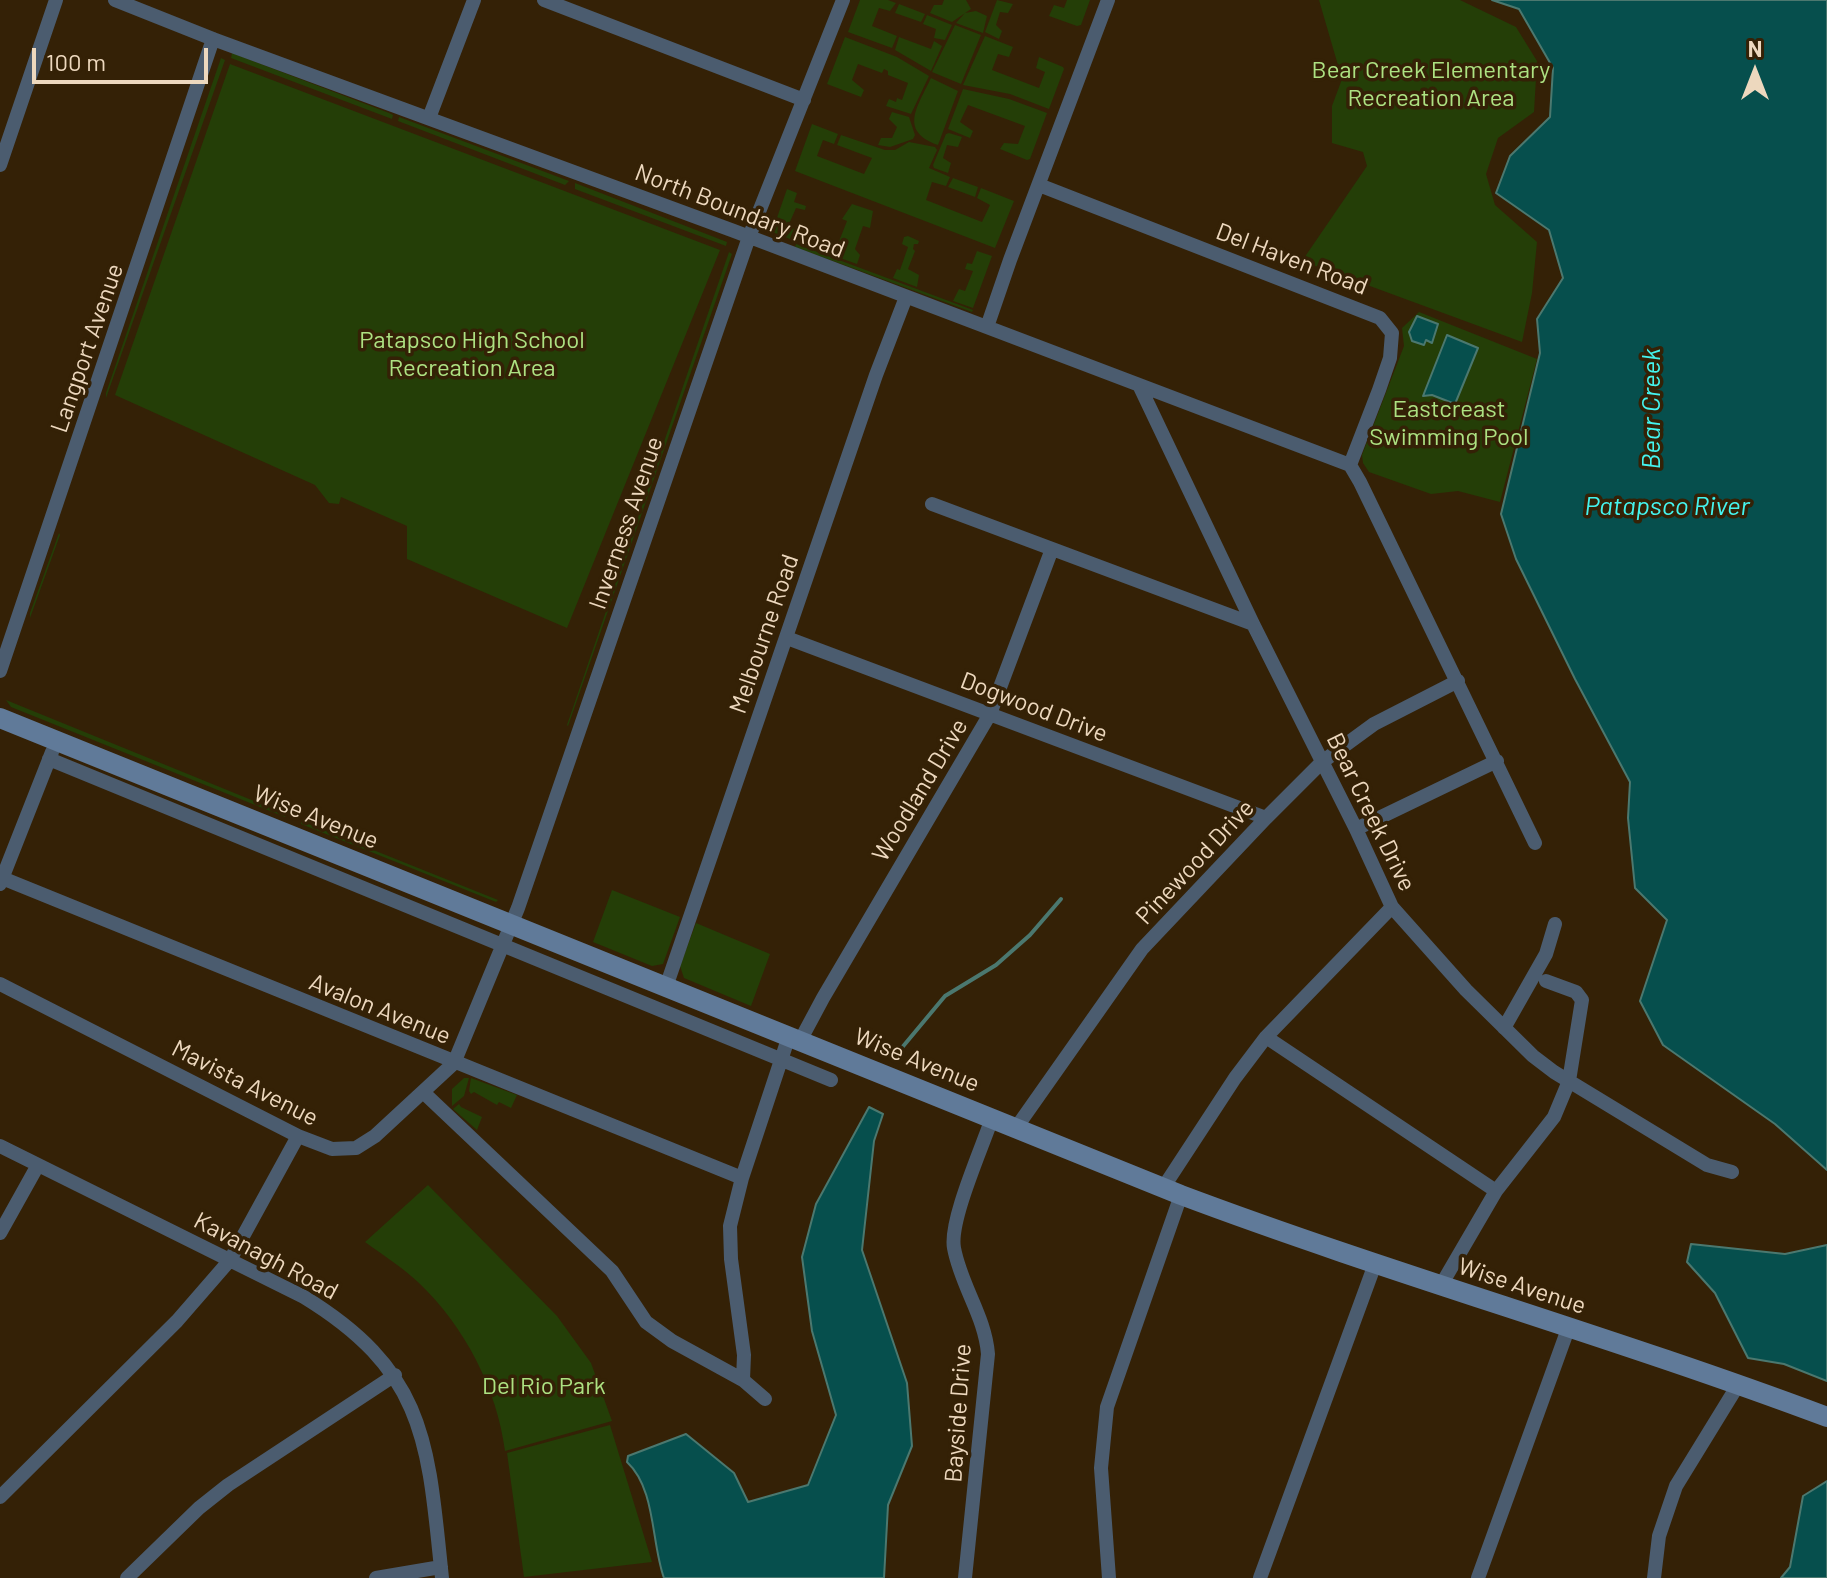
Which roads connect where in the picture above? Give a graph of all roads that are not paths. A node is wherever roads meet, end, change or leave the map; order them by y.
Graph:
1 (56, 0) edge
2 (115, 0) edge
3 (474, 0) edge
4 (544, 0) edge
5 (843, 0) edge
6 (1108, 0) edge
7 (213, 39) junction
8 (804, 100) junction
9 (429, 118) junction
10 (0, 165) edge
11 (1039, 185) junction
12 (749, 237) junction
13 (906, 297) junction
14 (987, 327) junction
15 (1140, 387) junction
16 (1350, 465) junction
17 (932, 504) dead end
18 (1052, 549) junction
19 (1253, 624) junction
20 (787, 638) junction
21 (0, 671) edge
22 (1458, 681) junction
23 (990, 714) junction
24 (0, 718) edge
25 (53, 750) junction
26 (1497, 761) junction
27 (1322, 762) junction
28 (1266, 818) junction
29 (1356, 829) junction
30 (1535, 843) dead end
31 (1, 881) edge
32 (1392, 907) junction
33 (511, 924) junction
34 (1555, 924) dead end
35 (503, 945) junction
36 (1546, 981) dead end
37 (0, 984) edge
38 (666, 987) junction
39 (1504, 1028) junction
40 (1266, 1037) junction
41 (794, 1039) junction
42 (781, 1059) junction
43 (454, 1063) junction
44 (831, 1080) dead end
45 (1569, 1081) junction
46 (423, 1092) junction
47 (992, 1118) junction
48 (1016, 1128) junction
49 (298, 1136) junction
50 (0, 1146) edge
51 (38, 1165) junction
52 (1732, 1172) dead end
53 (742, 1178) junction
54 (1172, 1191) junction
55 (1496, 1191) junction
56 (0, 1233) edge
57 (230, 1260) junction
58 (1375, 1264) junction
59 (1440, 1287) junction
60 (1568, 1329) junction
61 (395, 1375) junction
62 (743, 1380) junction
63 (1738, 1385) junction
64 (765, 1399) dead end
65 (1827, 1417) edge
66 (0, 1497) edge
67 (441, 1573) edge
68 (127, 1578) edge
69 (376, 1578) edge
70 (965, 1578) edge
71 (1109, 1578) edge
72 (1260, 1578) edge
73 (1478, 1578) edge
74 (1654, 1578) edge

1 - 10 street
2 - 7 street, North Boundary Road
3 - 9 street
4 - 8 street
5 - 8 street, Inverness Avenue
6 - 11 street
7 - 9 street, North Boundary Road
7 - 21 street, Langport Avenue
8 - 12 street, Inverness Avenue
9 - 12 street, North Boundary Road
11 - 14 street
11 - 16 street, Del Haven Road
12 - 13 street, North Boundary Road
12 - 33 street, Inverness Avenue
13 - 14 street, North Boundary Road
13 - 20 street, Melbourne Road
14 - 15 street, North Boundary Road
15 - 16 street, North Boundary Road
15 - 19 street, Bear Creek Drive
16 - 22 street
17 - 18 street
18 - 19 street
18 - 23 street, Woodland Drive
19 - 27 street, Bear Creek Drive
20 - 23 street, Dogwood Drive
20 - 38 street, Melbourne Road
22 - 26 street
22 - 27 street, Pinewood Drive
23 - 28 street, Dogwood Drive
23 - 41 street, Woodland Drive
24 - 25 main road, Wise Avenue
25 - 31 street
25 - 33 main road, Wise Avenue
25 - 35 street, Wise Avenue
26 - 29 street
26 - 30 street
27 - 28 street, Pinewood Drive
27 - 29 street, Bear Creek Drive
28 - 48 street, Pinewood Drive
29 - 32 street, Bear Creek Drive
31 - 43 street, Avalon Avenue
32 - 39 street, Bear Creek Drive
32 - 40 street
33 - 35 street, Inverness Avenue
33 - 38 main road, Wise Avenue
34 - 39 street
35 - 42 street, Wise Avenue
35 - 43 street, Inverness Avenue
36 - 45 street
37 - 49 street, Mavista Avenue
38 - 41 main road, Wise Avenue
39 - 45 street, Bear Creek Drive
40 - 54 street
40 - 55 street
41 - 42 street, Woodland Drive
41 - 47 main road, Wise Avenue
42 - 44 street, Wise Avenue
42 - 53 street, Woodland Drive
43 - 46 street, Mavista Avenue
43 - 53 street, Avalon Avenue
45 - 52 street, Bear Creek Drive
45 - 55 street
46 - 49 street, Mavista Avenue
46 - 62 street
47 - 48 main road, Wise Avenue
47 - 70 street, Bayside Drive
48 - 54 main road, Wise Avenue
49 - 57 street
50 - 51 street, Kavanagh Road
51 - 56 street
51 - 57 street, Kavanagh Road
53 - 62 street, Woodland Drive
54 - 58 main road, Wise Avenue
54 - 71 street
55 - 59 street
57 - 61 street, Kavanagh Road
57 - 66 street
58 - 59 main road, Wise Avenue
58 - 72 street
59 - 60 main road, Wise Avenue
60 - 63 main road, Wise Avenue
60 - 73 street
61 - 67 street, Kavanagh Road
61 - 68 street
62 - 64 street
63 - 65 main road, Wise Avenue
63 - 74 street
67 - 69 street

